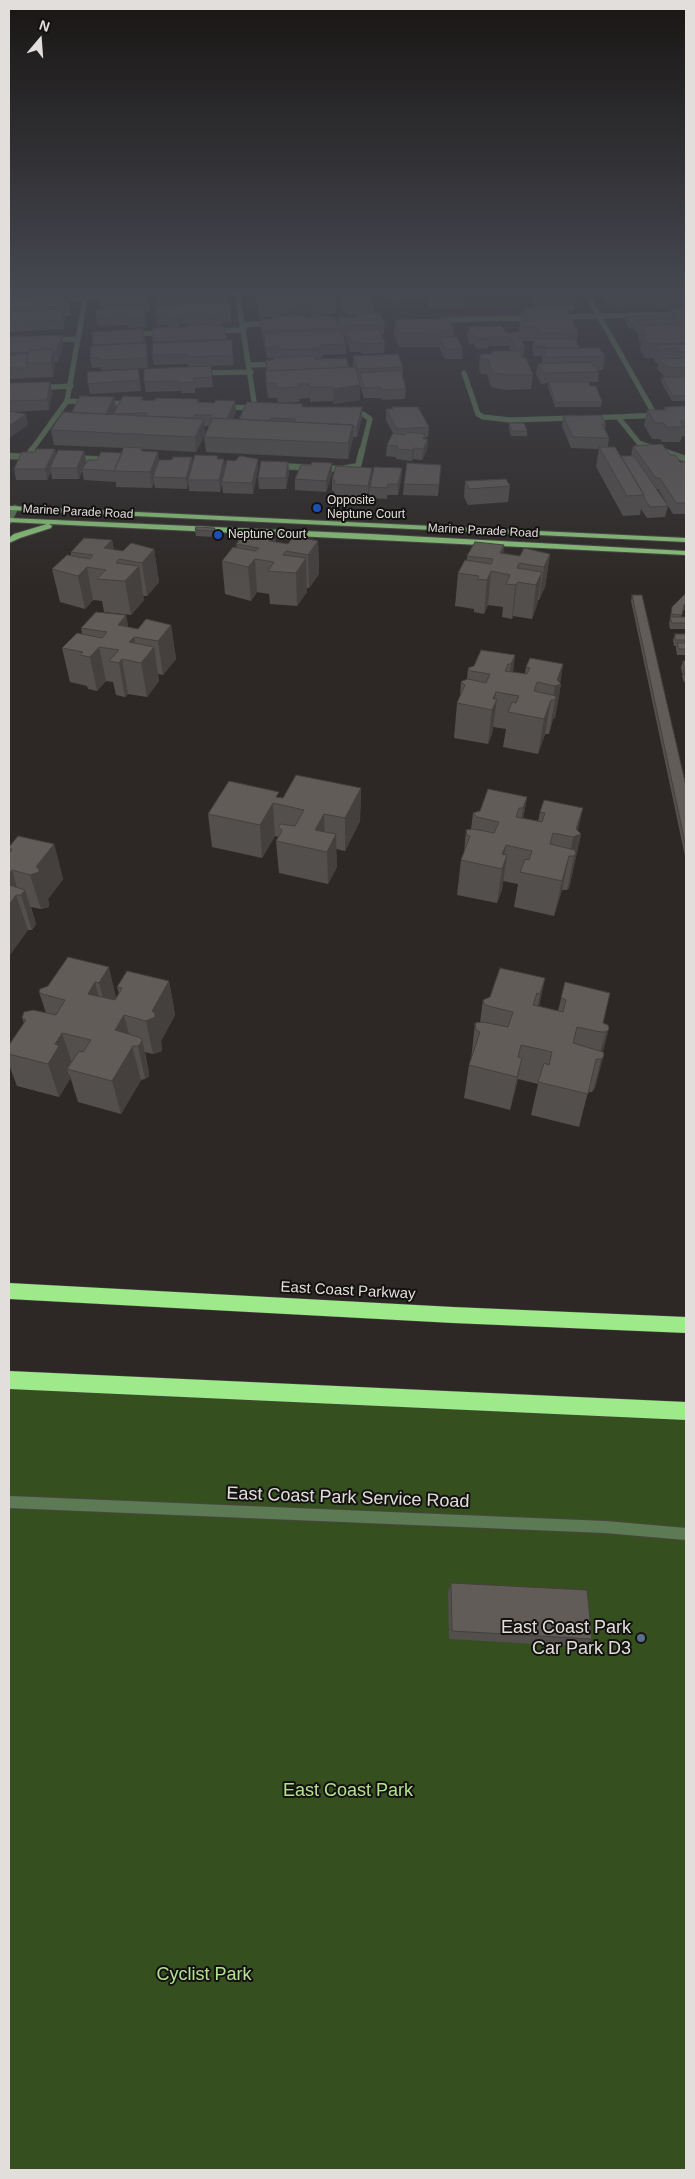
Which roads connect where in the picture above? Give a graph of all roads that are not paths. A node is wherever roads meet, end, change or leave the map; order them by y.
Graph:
1 (69, 394) edge
2 (253, 394) edge
3 (471, 394) edge
4 (643, 394) edge
5 (67, 401) junction
6 (137, 404) edge
7 (216, 407) edge
8 (255, 408) junction
9 (265, 408) edge
10 (339, 412) edge
11 (686, 414) edge
12 (655, 415) junction
13 (618, 417) junction
14 (9, 456) edge
15 (28, 456) junction
16 (38, 457) edge
17 (68, 458) edge
18 (686, 459) edge
19 (116, 460) edge
20 (273, 466) edge
21 (12, 508) edge
22 (9, 520) edge
23 (63, 522) junction
24 (686, 540) edge
25 (9, 541) edge
26 (686, 553) edge
27 (9, 1291) edge
28 (686, 1325) edge
29 (9, 1380) edge
30 (686, 1411) edge
31 (9, 1502) edge
32 (686, 1534) edge

1 - 5 street
2 - 8 street
3 - 13 street
4 - 12 street
5 - 6 street
5 - 15 street
7 - 8 street
8 - 9 street
10 - 20 street
11 - 12 street
12 - 13 street
13 - 18 street
14 - 15 street
15 - 16 street
17 - 19 street
21 - 22 street
21 - 24 main road, Marine Parade Road
22 - 23 main road, Marine Parade Road
23 - 25 main road
23 - 26 main road, Marine Parade Road
27 - 28 highway, East Coast Parkway
29 - 30 highway
31 - 32 street, East Coast Park Service Road

